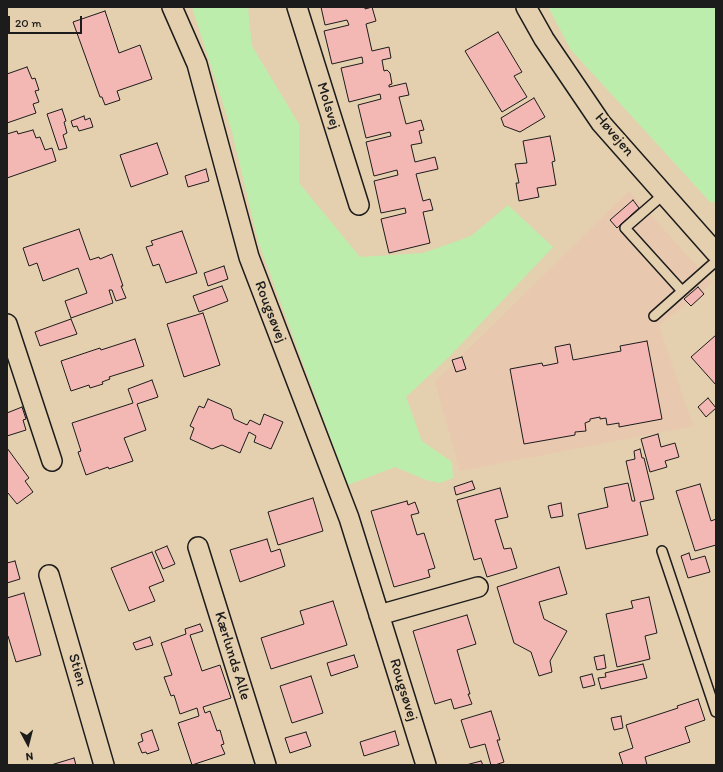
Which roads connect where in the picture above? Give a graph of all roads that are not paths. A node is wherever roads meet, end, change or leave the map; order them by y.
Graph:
1 (172, 7) edge
2 (297, 7) edge
3 (526, 7) edge
4 (664, 194) junction
5 (359, 205) dead end
6 (716, 252) edge
7 (716, 261) edge
8 (682, 291) junction
9 (654, 316) dead end
10 (7, 324) edge
11 (52, 461) dead end
12 (198, 547) dead end
13 (662, 551) dead end
14 (49, 575) dead end
15 (478, 587) dead end
16 (379, 614) junction
17 (716, 712) edge
18 (104, 765) edge
19 (266, 765) edge
20 (426, 765) edge

1 - 16 street, Rougsøvej
2 - 5 street, Molsvej
3 - 4 street, Høvejen
4 - 6 street, Høvejen
4 - 8 lane
7 - 8 lane
8 - 9 lane
10 - 11 street
12 - 19 street, Kærlunds Alle
13 - 17 lane
14 - 18 street, Stien
15 - 16 street
16 - 20 street, Rougsøvej

